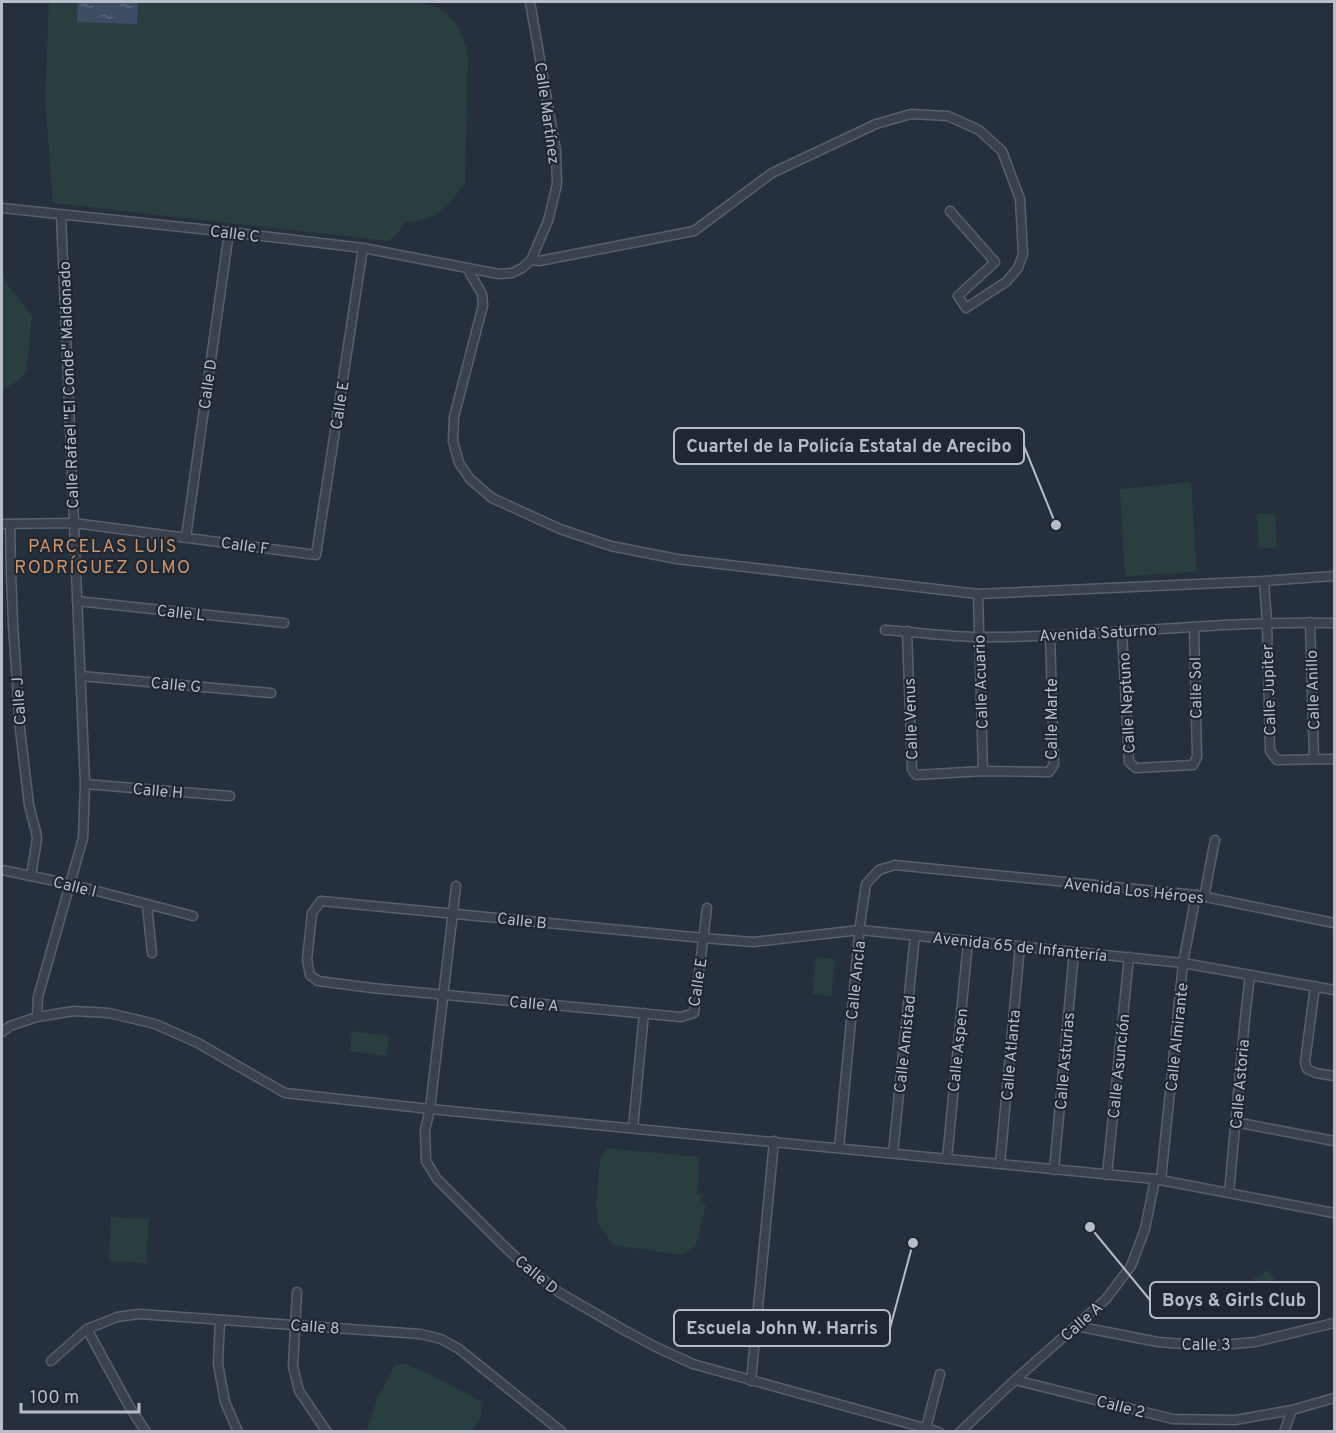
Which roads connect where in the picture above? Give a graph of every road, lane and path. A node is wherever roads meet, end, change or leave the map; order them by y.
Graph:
1 (530, 2) edge
2 (2, 208) edge
3 (950, 211) dead end
4 (61, 215) junction
5 (229, 232) junction
6 (363, 248) junction
7 (531, 260) junction
8 (467, 268) junction
9 (74, 523) junction
10 (6, 524) edge
11 (186, 537) junction
12 (309, 554) joint
13 (1335, 576) edge
14 (1263, 581) junction
15 (978, 594) junction
16 (77, 601) junction
17 (1310, 622) junction
18 (284, 623) dead end
19 (1267, 623) junction
20 (1335, 623) edge
21 (1194, 627) junction
22 (885, 630) dead end
23 (907, 631) junction
24 (1122, 631) junction
25 (1050, 635) junction
26 (979, 637) junction
27 (81, 676) junction
28 (271, 693) dead end
29 (1197, 748) joint
30 (1314, 758) junction
31 (1335, 759) edge
32 (983, 771) junction
33 (85, 784) junction
34 (230, 796) dead end
35 (1215, 840) dead end
36 (931, 868) joint
37 (2, 870) edge
38 (31, 876) junction
39 (70, 884) junction
40 (456, 886) dead end
41 (1200, 896) junction
42 (147, 905) junction
43 (707, 908) dead end
44 (453, 913) junction
45 (193, 916) dead end
46 (1335, 923) edge
47 (860, 930) junction
48 (915, 935) junction
49 (703, 938) junction
50 (968, 942) junction
51 (1020, 946) junction
52 (1074, 952) junction
53 (152, 953) dead end
54 (1130, 957) junction
55 (1183, 963) junction
56 (310, 975) joint
57 (1250, 975) junction
58 (1315, 986) junction
59 (1335, 990) edge
60 (444, 995) junction
61 (644, 1013) junction
62 (37, 1017) junction
63 (2, 1032) edge
64 (1335, 1076) edge
65 (430, 1109) junction
66 (1235, 1122) junction
67 (633, 1128) junction
68 (774, 1141) junction
69 (1335, 1141) edge
70 (839, 1148) junction
71 (893, 1153) junction
72 (947, 1159) junction
73 (1000, 1164) junction
74 (1054, 1170) junction
75 (1107, 1174) junction
76 (1158, 1180) junction
77 (1229, 1193) junction
78 (1335, 1213) edge
79 (297, 1292) dead end
80 (220, 1320) junction
81 (1335, 1323) edge
82 (295, 1325) junction
83 (1076, 1326) junction
84 (87, 1329) junction
85 (51, 1361) dead end
86 (940, 1374) dead end
87 (1015, 1380) junction
88 (751, 1381) junction
89 (1335, 1398) edge
90 (1292, 1410) junction
91 (551, 1428) edge
92 (926, 1428) junction
93 (146, 1431) edge
94 (238, 1431) edge
95 (327, 1431) edge
96 (562, 1431) edge
97 (939, 1431) edge
98 (960, 1431) edge
99 (1284, 1431) edge

1 - 7 street, Calle Martínez
2 - 4 street, Calle C
3 - 7 street
4 - 5 street, Calle C
4 - 9 street, Calle Rafael "El Conde" Maldonado
5 - 6 street, Calle C
5 - 11 street, Calle D
6 - 8 street, Calle C
6 - 12 street, Calle E
7 - 8 street
8 - 15 street
9 - 10 street, Calle F
9 - 11 street, Calle F
9 - 16 street, Calle Rafael "El Conde" Maldonado
10 - 38 street, Calle J
11 - 12 street, Calle F
13 - 14 street
14 - 15 street
14 - 19 street, Calle Jupiter
15 - 26 street, Calle Acuario
16 - 18 street, Calle L
16 - 27 street, Calle Rafael "El Conde" Maldonado
17 - 19 street, Avenida Saturno
17 - 20 street, Avenida Saturno
17 - 30 street, Calle Anillo
19 - 21 street, Avenida Saturno
19 - 30 street, Calle Jupiter
21 - 24 street, Avenida Saturno
21 - 29 street, Calle Sol
22 - 23 street, Avenida Saturno
23 - 26 street, Avenida Saturno
23 - 32 street, Calle Venus
24 - 25 street, Avenida Saturno
24 - 29 street, Calle Neptuno
25 - 26 street, Avenida Saturno
25 - 32 street, Calle Marte
26 - 32 street, Calle Acuario
27 - 28 street, Calle G
27 - 33 street, Calle Rafael "El Conde" Maldonado
30 - 31 street
33 - 34 street, Calle H
33 - 39 street, Calle Rafael "El Conde" Maldonado
35 - 41 street, Calle Almirante
36 - 41 street, Avenida Los Héroes
36 - 47 street, Calle Ancla
37 - 38 street, Calle I
38 - 39 street, Calle I
39 - 42 street, Calle I
39 - 62 street, Calle Rafael "El Conde" Maldonado
40 - 44 street, Calle D
41 - 46 street, Avenida Los Héroes
41 - 55 street, Calle Almirante
42 - 45 street, Calle I
42 - 53 street
43 - 49 street
44 - 49 street, Calle B
44 - 56 street, Calle B
44 - 60 street, Calle D
47 - 48 street, Avenida 65 de Infantería
47 - 49 street, Avenida 65 de Infantería
47 - 70 street, Calle Ancla
48 - 50 street, Avenida 65 de Infantería
48 - 71 street, Calle Amistad
49 - 61 street, Calle E
50 - 51 street, Avenida 65 de Infantería
50 - 72 street, Calle Aspen
51 - 52 street, Avenida 65 de Infantería
51 - 73 street, Calle Atlanta
52 - 54 street, Avenida 65 de Infantería
52 - 74 street, Calle Asturias
54 - 55 street, Avenida 65 de Infantería
54 - 75 street, Calle Asunción
55 - 57 street, Avenida 65 de Infantería
55 - 76 street, Calle Almirante
56 - 60 street, Calle A
57 - 58 street, Avenida 65 de Infantería
57 - 66 street, Calle Astoria
58 - 59 street, Avenida 65 de Infantería
58 - 64 street
60 - 61 street, Calle A
60 - 65 street, Calle D
61 - 67 street
62 - 63 street
62 - 65 street
65 - 67 street
65 - 88 street, Calle D
66 - 69 street
66 - 77 street, Calle Astoria
67 - 68 street
68 - 70 street
68 - 88 street
70 - 71 street
71 - 72 street
72 - 73 street
73 - 74 street
74 - 75 street
75 - 76 street
76 - 77 street
76 - 83 street, Calle A
77 - 78 street
79 - 82 street
80 - 82 street, Calle 8
80 - 84 street, Calle 8
80 - 94 street
81 - 83 street, Calle 3
82 - 91 street, Calle 8
82 - 95 street
83 - 87 street, Calle A
84 - 85 street, Calle 8
84 - 93 street
86 - 92 street
87 - 90 street, Calle 2
87 - 98 street, Calle A
88 - 92 street, Calle D
89 - 90 street, Calle 2
90 - 99 street
91 - 96 street, Calle 8
92 - 97 street, Calle D

